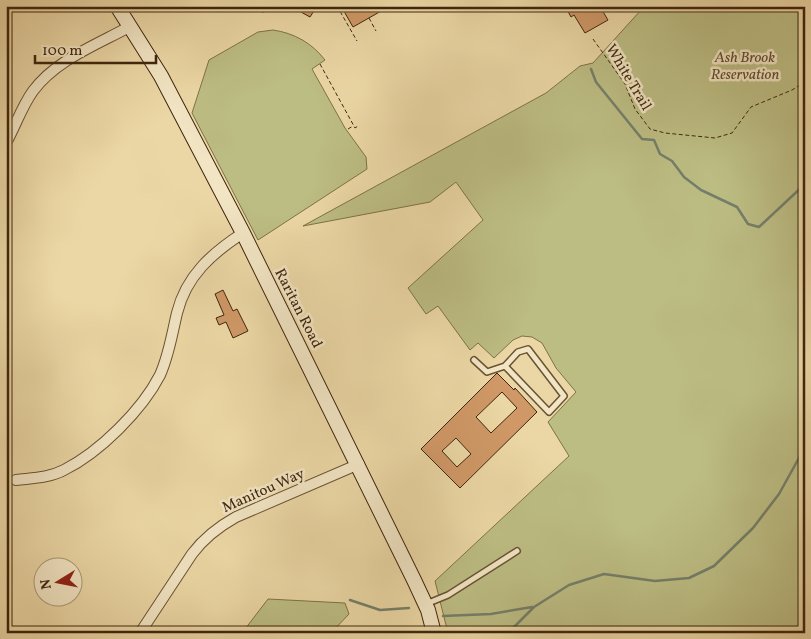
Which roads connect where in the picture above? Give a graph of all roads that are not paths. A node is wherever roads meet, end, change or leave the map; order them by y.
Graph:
1 (117, 6) edge
2 (129, 27) junction
3 (6, 143) edge
4 (243, 233) junction
5 (474, 360) dead end
6 (505, 366) junction
7 (359, 464) junction
8 (16, 480) dead end
9 (517, 551) dead end
10 (426, 605) junction
11 (140, 633) edge
12 (434, 633) edge

1 - 2 street, Raritan Road
2 - 3 street
2 - 4 street, Raritan Road
4 - 7 street, Raritan Road
4 - 8 street
5 - 6 lane
6 - 6 lane
7 - 10 street, Raritan Road
7 - 11 street, Manitou Way
9 - 10 lane
10 - 12 street, Raritan Road

